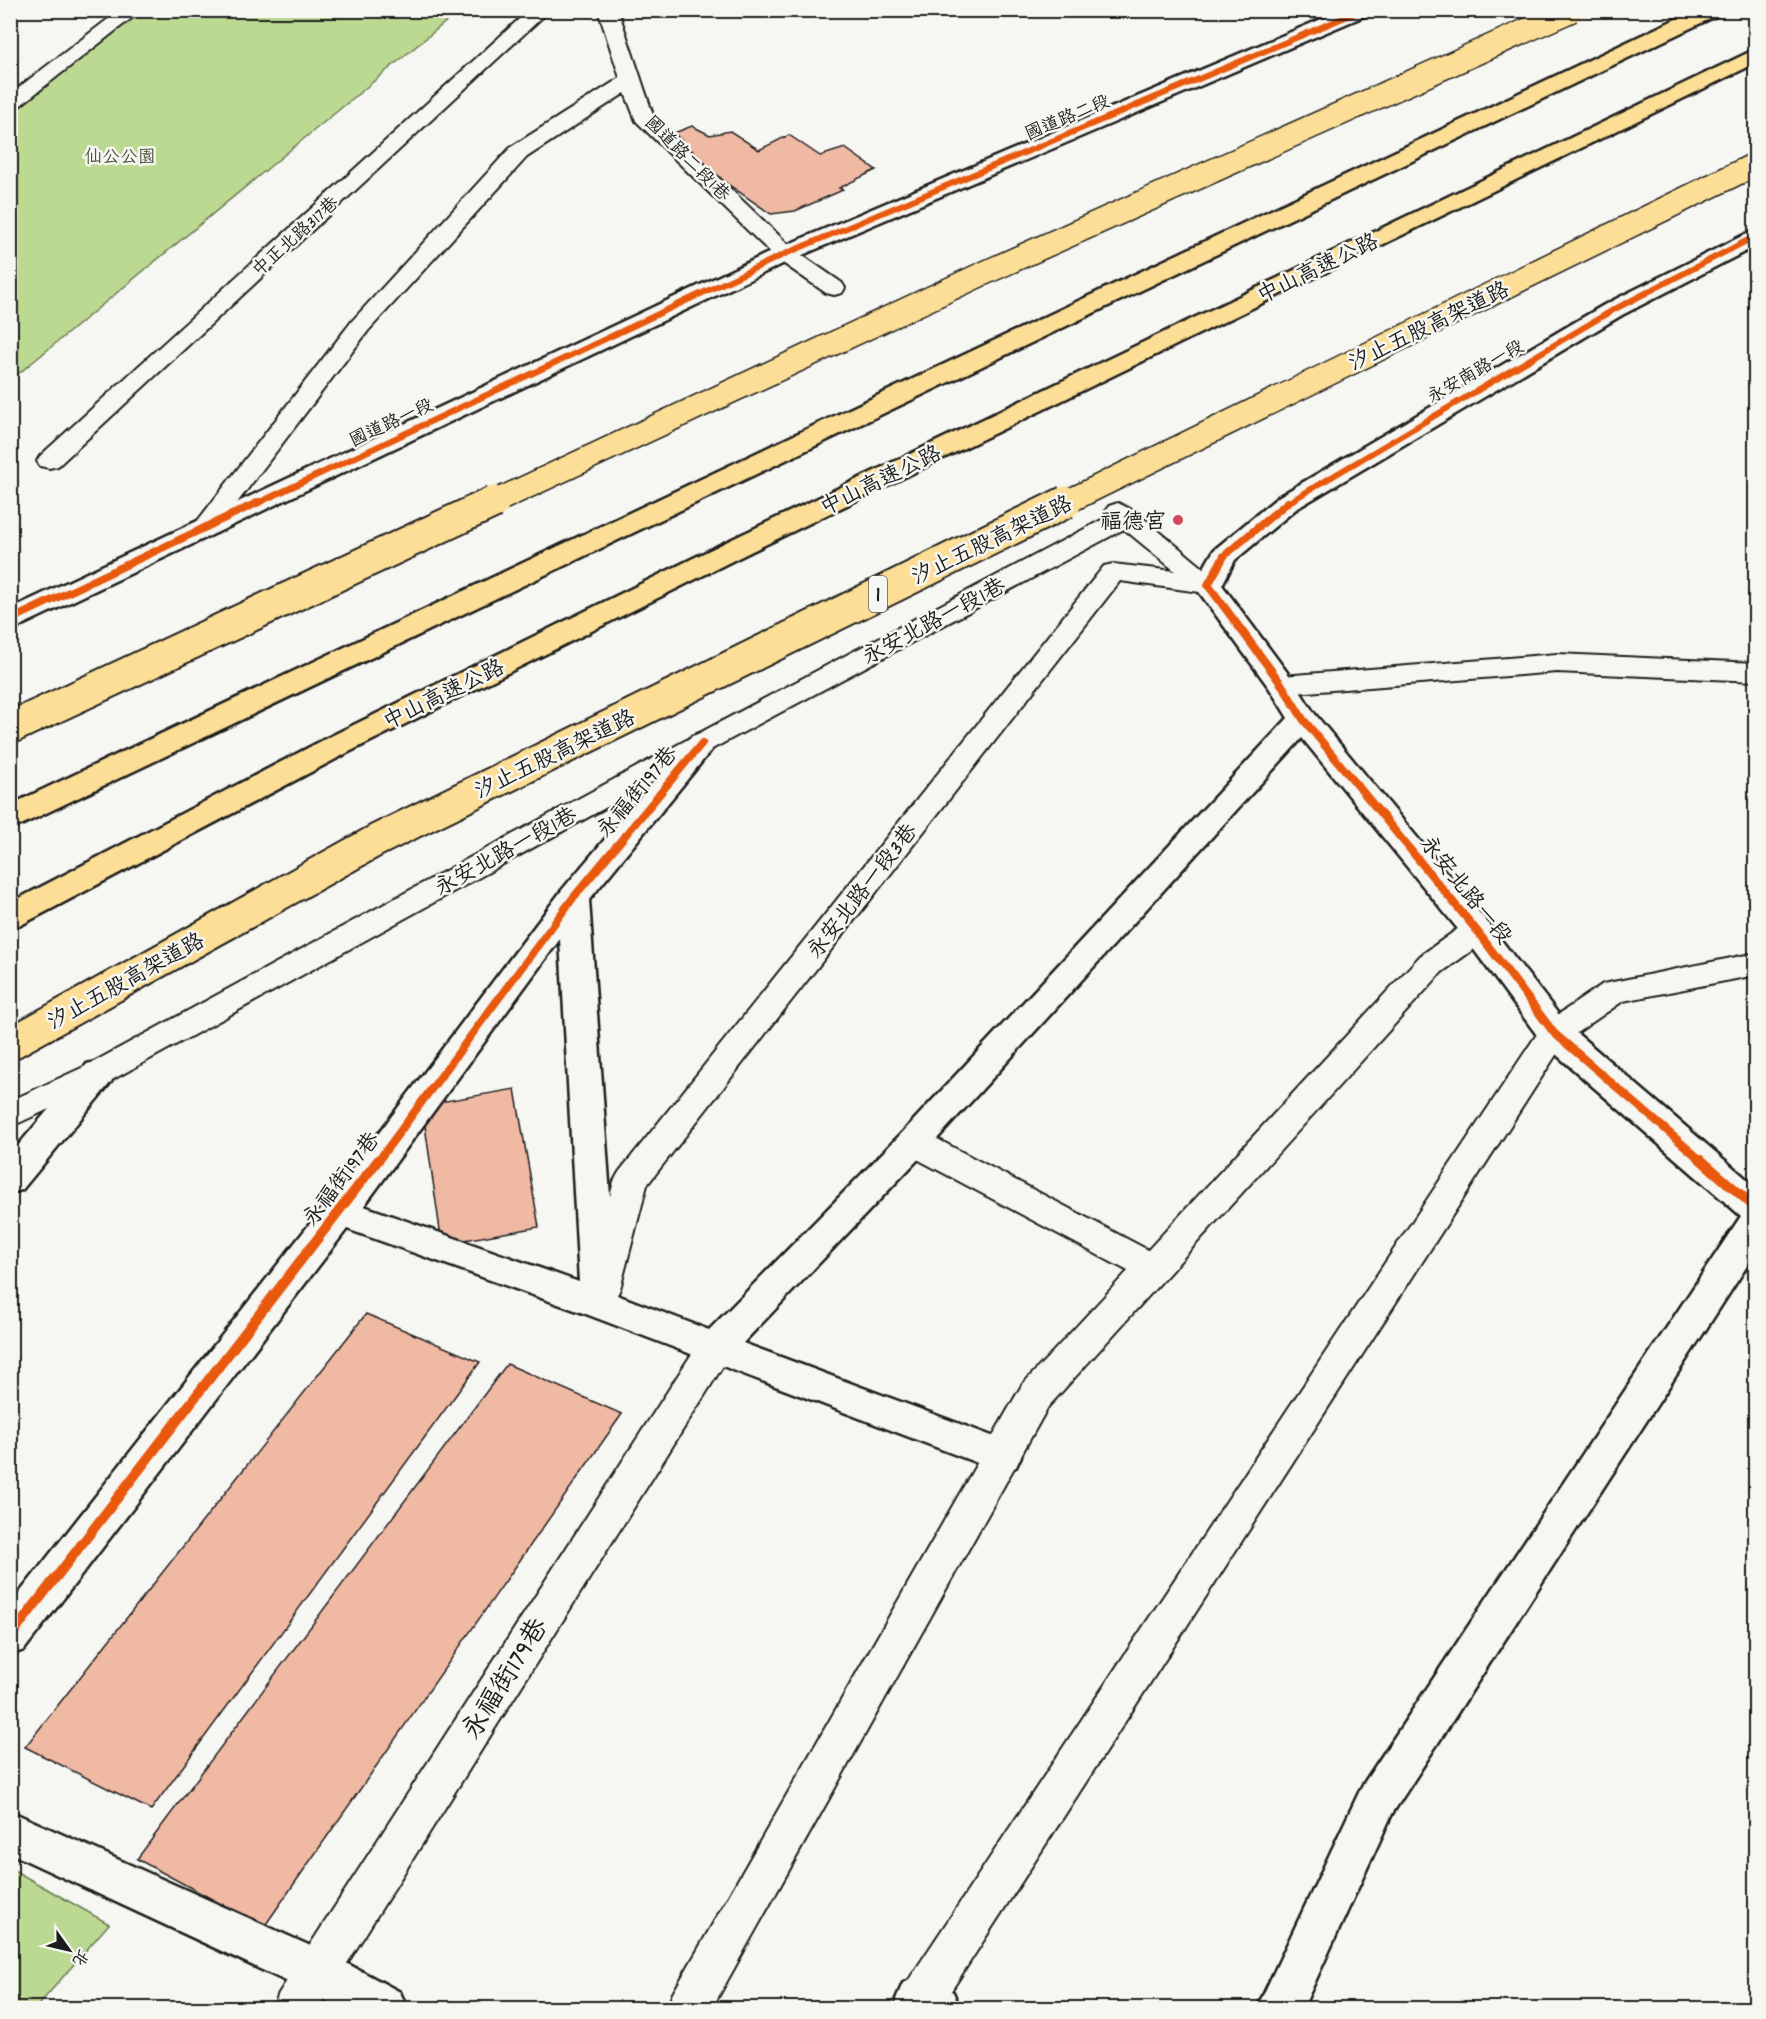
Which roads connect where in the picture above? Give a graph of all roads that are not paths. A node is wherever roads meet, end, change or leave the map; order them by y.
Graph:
1 (133, 10) edge
2 (541, 10) edge
3 (608, 10) edge
4 (1303, 10) edge
5 (1362, 10) edge
6 (1572, 10) edge
7 (1713, 10) edge
8 (1330, 24) junction
9 (1755, 55) edge
10 (630, 80) junction
11 (10, 104) edge
12 (1755, 164) edge
13 (1755, 236) edge
14 (785, 254) junction
15 (834, 288) dead end
16 (49, 461) dead end
17 (205, 528) junction
18 (1206, 584) junction
19 (10, 620) edge
20 (1755, 672) edge
21 (1282, 685) junction
22 (1303, 719) junction
23 (10, 728) edge
24 (702, 743) junction
25 (10, 818) edge
26 (573, 898) junction
27 (10, 917) edge
28 (1477, 931) junction
29 (1755, 964) edge
30 (1554, 1033) junction
31 (10, 1044) edge
32 (99, 1073) junction
33 (10, 1115) edge
34 (914, 1142) junction
35 (10, 1180) edge
36 (1755, 1208) edge
37 (340, 1212) junction
38 (1755, 1221) edge
39 (1152, 1268) junction
40 (599, 1304) junction
41 (714, 1348) junction
42 (1002, 1456) junction
43 (10, 1637) edge
44 (10, 1831) edge
45 (317, 1972) junction
46 (924, 2005) edge
47 (294, 2008) edge
48 (384, 2008) edge
49 (688, 2008) edge
50 (1280, 2008) edge

1 - 11 lane
2 - 16 lane, 中正北路317巷
3 - 10 lane, 國道路二段1巷
4 - 8 street
5 - 8 street, 國道路二段
6 - 23 highway, bridge
7 - 25 highway
8 - 14 street, 國道路二段
9 - 27 highway, 中山高速公路
10 - 14 lane, 國道路二段1巷
10 - 17 lane
12 - 31 highway, 汐止五股高架道路 / 1, bridge
13 - 18 street, 永安南路一段
14 - 15 lane, 國道路二段1巷
14 - 17 street, 國道路一段
17 - 19 street, 國道路一段
18 - 21 street, 永安北路一段
18 - 24 lane, 永安北路一段1巷
18 - 40 lane, 永安北路一段3巷
20 - 21 lane
21 - 22 street, 永安北路一段
22 - 28 street, 永安北路一段
22 - 34 street
24 - 26 street, 永福街197巷
24 - 32 lane, 永安北路一段1巷
26 - 37 street, 永福街197巷
26 - 40 street
28 - 30 street, 永安北路一段
28 - 39 lane
29 - 30 lane
30 - 36 street, 永安北路一段
30 - 46 lane
32 - 33 lane, 永安北路一段1巷
32 - 35 street
34 - 39 lane
34 - 41 street
37 - 40 street
37 - 43 street, 永福街197巷
38 - 50 street
39 - 42 lane
40 - 41 street
41 - 42 street
41 - 45 lane, 永福街179巷
42 - 49 lane
44 - 45 street
45 - 47 lane, 永福街179巷
45 - 48 street

